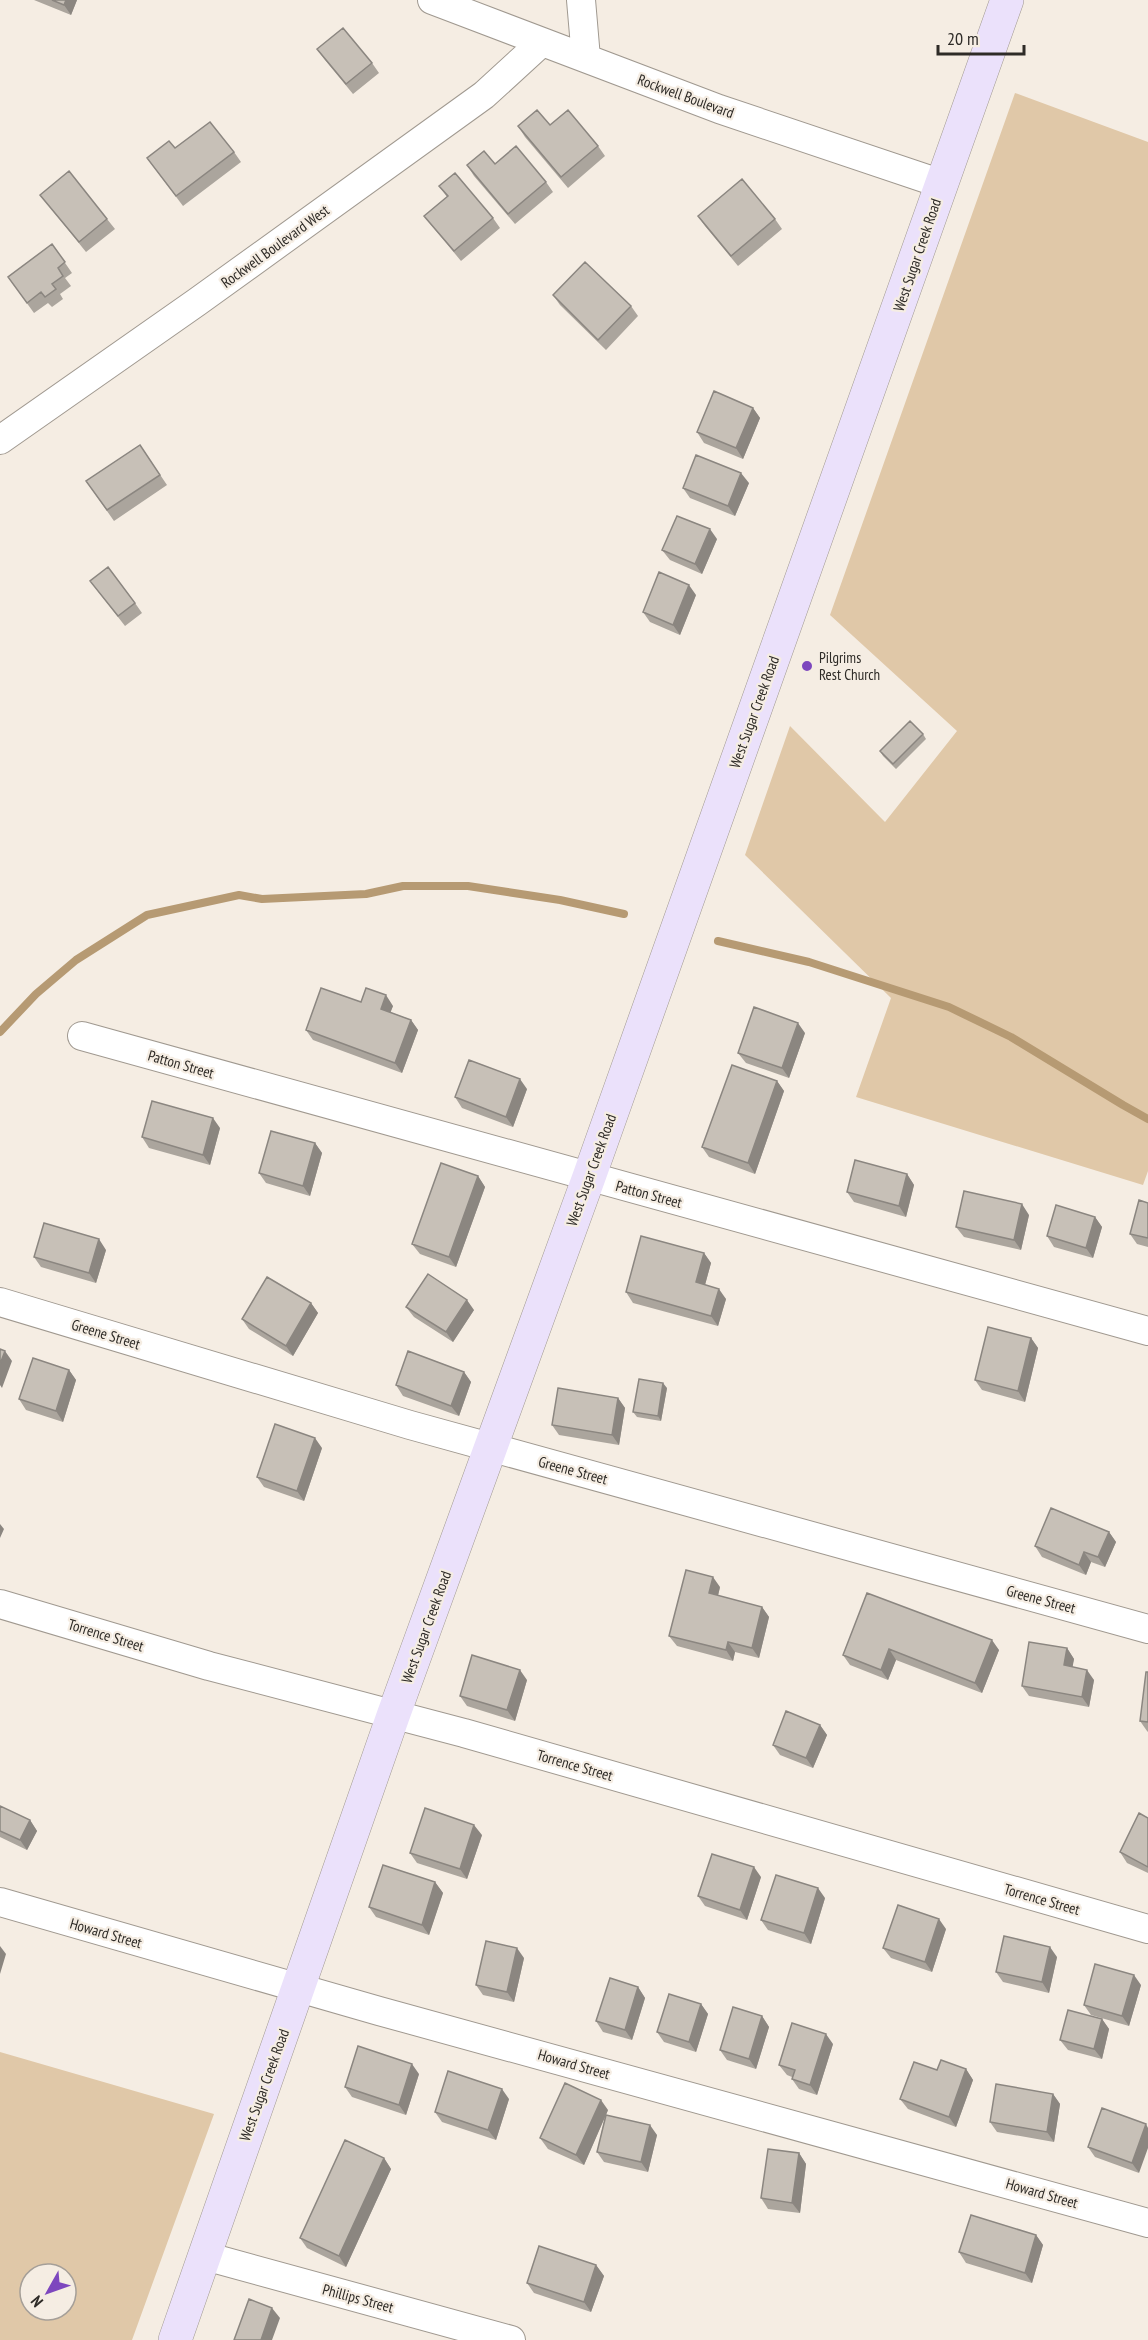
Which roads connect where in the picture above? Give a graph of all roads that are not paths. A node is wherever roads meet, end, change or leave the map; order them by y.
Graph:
1 (432, 0) edge
2 (581, 0) edge
3 (1007, 0) edge
4 (542, 42) junction
5 (586, 58) junction
6 (942, 184) junction
7 (0, 440) edge
8 (82, 1036) dead end
9 (589, 1177) junction
10 (0, 1302) edge
11 (1148, 1330) edge
12 (491, 1448) junction
13 (0, 1604) edge
14 (1148, 1629) edge
15 (393, 1716) junction
16 (0, 1902) edge
17 (1148, 1929) edge
18 (300, 1988) junction
19 (1148, 2223) edge
20 (204, 2256) junction
21 (174, 2340) edge
22 (511, 2340) edge

1 - 4 street, Rockwell Boulevard
2 - 5 street
3 - 6 main road, West Sugar Creek Road
4 - 5 street, Rockwell Boulevard
4 - 7 street, Rockwell Boulevard West
5 - 6 street, Rockwell Boulevard
6 - 9 main road, West Sugar Creek Road
8 - 9 street, Patton Street
9 - 11 street, Patton Street
9 - 12 main road, West Sugar Creek Road
10 - 12 street, Greene Street
12 - 14 street, Greene Street
12 - 15 main road, West Sugar Creek Road
13 - 15 street, Torrence Street
15 - 17 street, Torrence Street
15 - 18 main road, West Sugar Creek Road
16 - 18 street, Howard Street
18 - 19 street, Howard Street
18 - 20 main road, West Sugar Creek Road
20 - 21 main road, West Sugar Creek Road
20 - 22 street, Phillips Street

